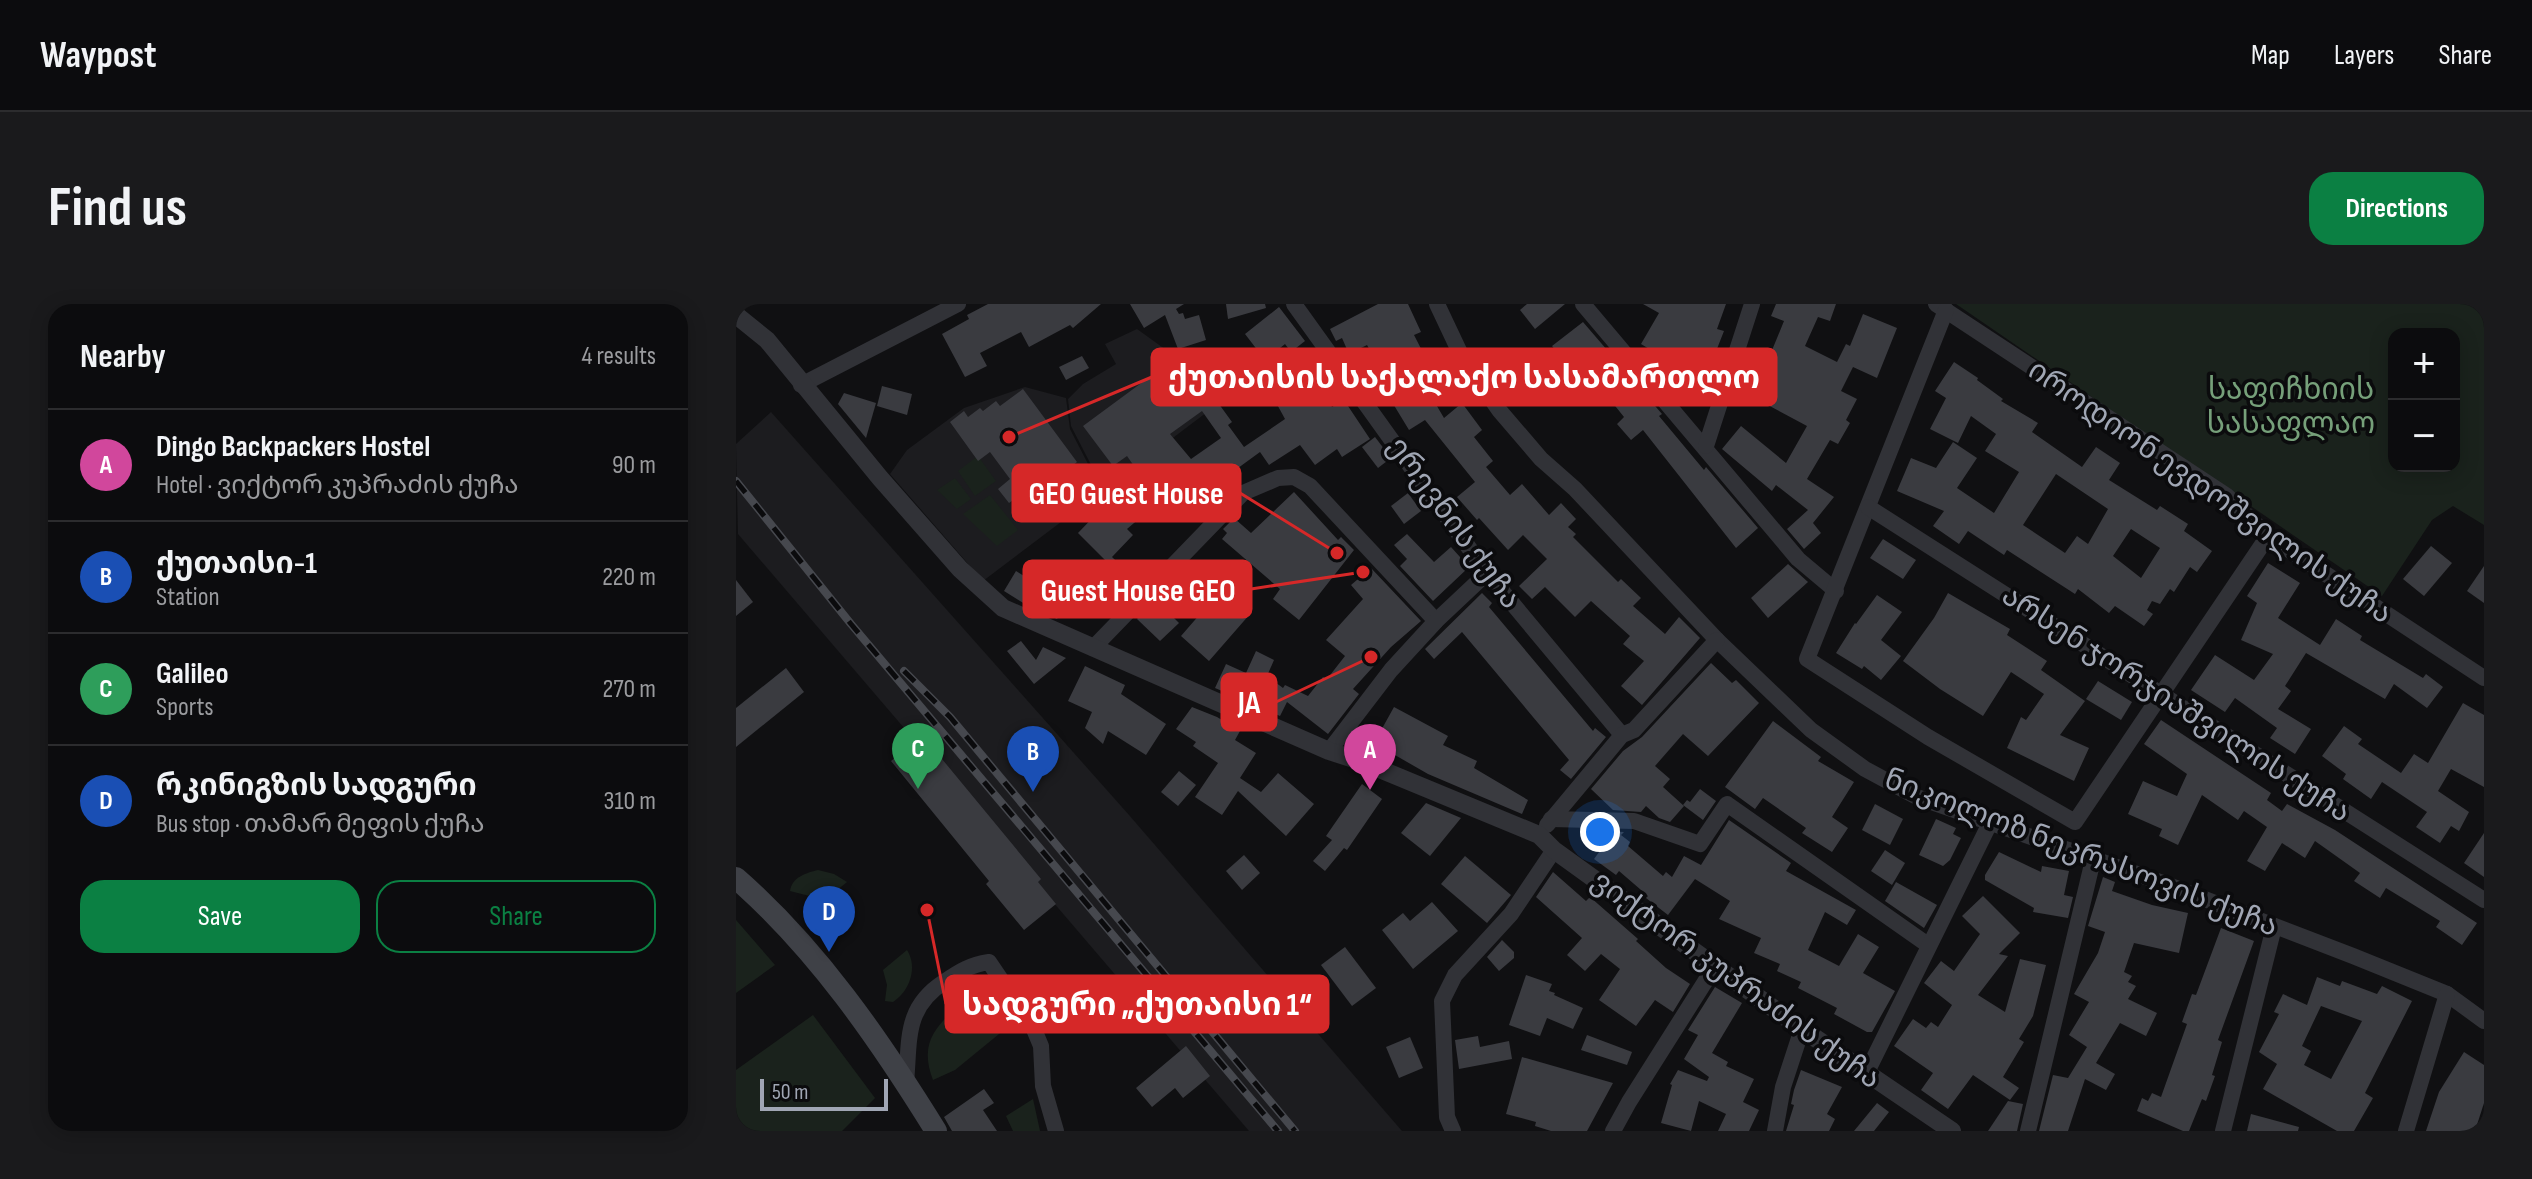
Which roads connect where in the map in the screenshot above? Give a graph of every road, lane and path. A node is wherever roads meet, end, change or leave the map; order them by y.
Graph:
1 (958, 304) edge
2 (1294, 304) edge
3 (1437, 304) edge
4 (1583, 304) edge
5 (1752, 304) edge
6 (1941, 307) edge
7 (736, 315) edge
8 (801, 385) junction
9 (1706, 446) junction
10 (1868, 507) junction
11 (2268, 536) junction
12 (1487, 573) junction
13 (1836, 591) junction
14 (1436, 621) junction
15 (1717, 640) junction
16 (1093, 648) junction
17 (2484, 678) edge
18 (2160, 695) junction
19 (1622, 735) junction
20 (1329, 751) junction
21 (1551, 819) junction
22 (1991, 821) junction
23 (1539, 835) junction
24 (1554, 850) junction
25 (2093, 860) junction
26 (736, 878) edge
27 (2484, 900) edge
28 (2274, 927) junction
29 (1928, 945) junction
30 (1715, 966) junction
31 (2447, 994) junction
32 (2484, 1021) edge
33 (1802, 1029) junction
34 (1866, 1074) junction
35 (906, 1083) junction
36 (1935, 1126) edge
37 (936, 1131) edge
38 (1056, 1131) edge
39 (1453, 1131) edge
40 (1613, 1131) edge
41 (1775, 1131) edge
42 (1952, 1131) edge
43 (2028, 1131) edge
44 (2223, 1131) edge
45 (2406, 1131) edge

1 - 8 street
2 - 12 street, ერევნის ქუჩა
3 - 15 street, ნიკოლოზ ნეკრასოვის ქუჩა
4 - 9 street
5 - 9 street
6 - 10 street
6 - 11 street, იროდიონ ევდოშვილის ქუჩა
7 - 8 street, ვიქტორ კუპრაძის ქუჩა
8 - 16 street, ვიქტორ კუპრაძის ქუჩა
9 - 13 street
10 - 13 street
10 - 18 street, არსენ ჯორჯიაშვილის ქუჩა
11 - 17 street, იროდიონ ევდოშვილის ქუჩა
11 - 18 street
12 - 14 street
12 - 19 street, ერევნის ქუჩა
13 - 18 street
14 - 16 street
14 - 20 street
15 - 19 street
15 - 22 street, ნიკოლოზ ნეკრასოვის ქუჩა
16 - 20 street, ვიქტორ კუპრაძის ქუჩა
18 - 27 street, არსენ ჯორჯიაშვილის ქუჩა
19 - 21 street
20 - 23 street, ვიქტორ კუპრაძის ქუჩა
21 - 23 street
21 - 29 street
22 - 25 street, ნიკოლოზ ნეკრასოვის ქუჩა
22 - 29 street
23 - 24 street, ვიქტორ კუპრაძის ქუჩა
24 - 30 street, ვიქტორ კუპრაძის ქუჩა
24 - 39 street
25 - 28 street, ნიკოლოზ ნეკრასოვის ქუჩა
25 - 43 street
26 - 35 main road
28 - 31 street, ნიკოლოზ ნეკრასოვის ქუჩა
28 - 44 street
29 - 34 street
30 - 33 street, ვიქტორ კუპრაძის ქუჩა
30 - 40 street
31 - 32 street, ნიკოლოზ ნეკრასოვის ქუჩა
31 - 45 street
33 - 34 street, ვიქტორ კუპრაძის ქუჩა
33 - 41 street
34 - 36 street, ვიქტორ კუპრაძის ქუჩა
35 - 37 main road
35 - 38 street
36 - 42 street, ვიქტორ კუპრაძის ქუჩა

